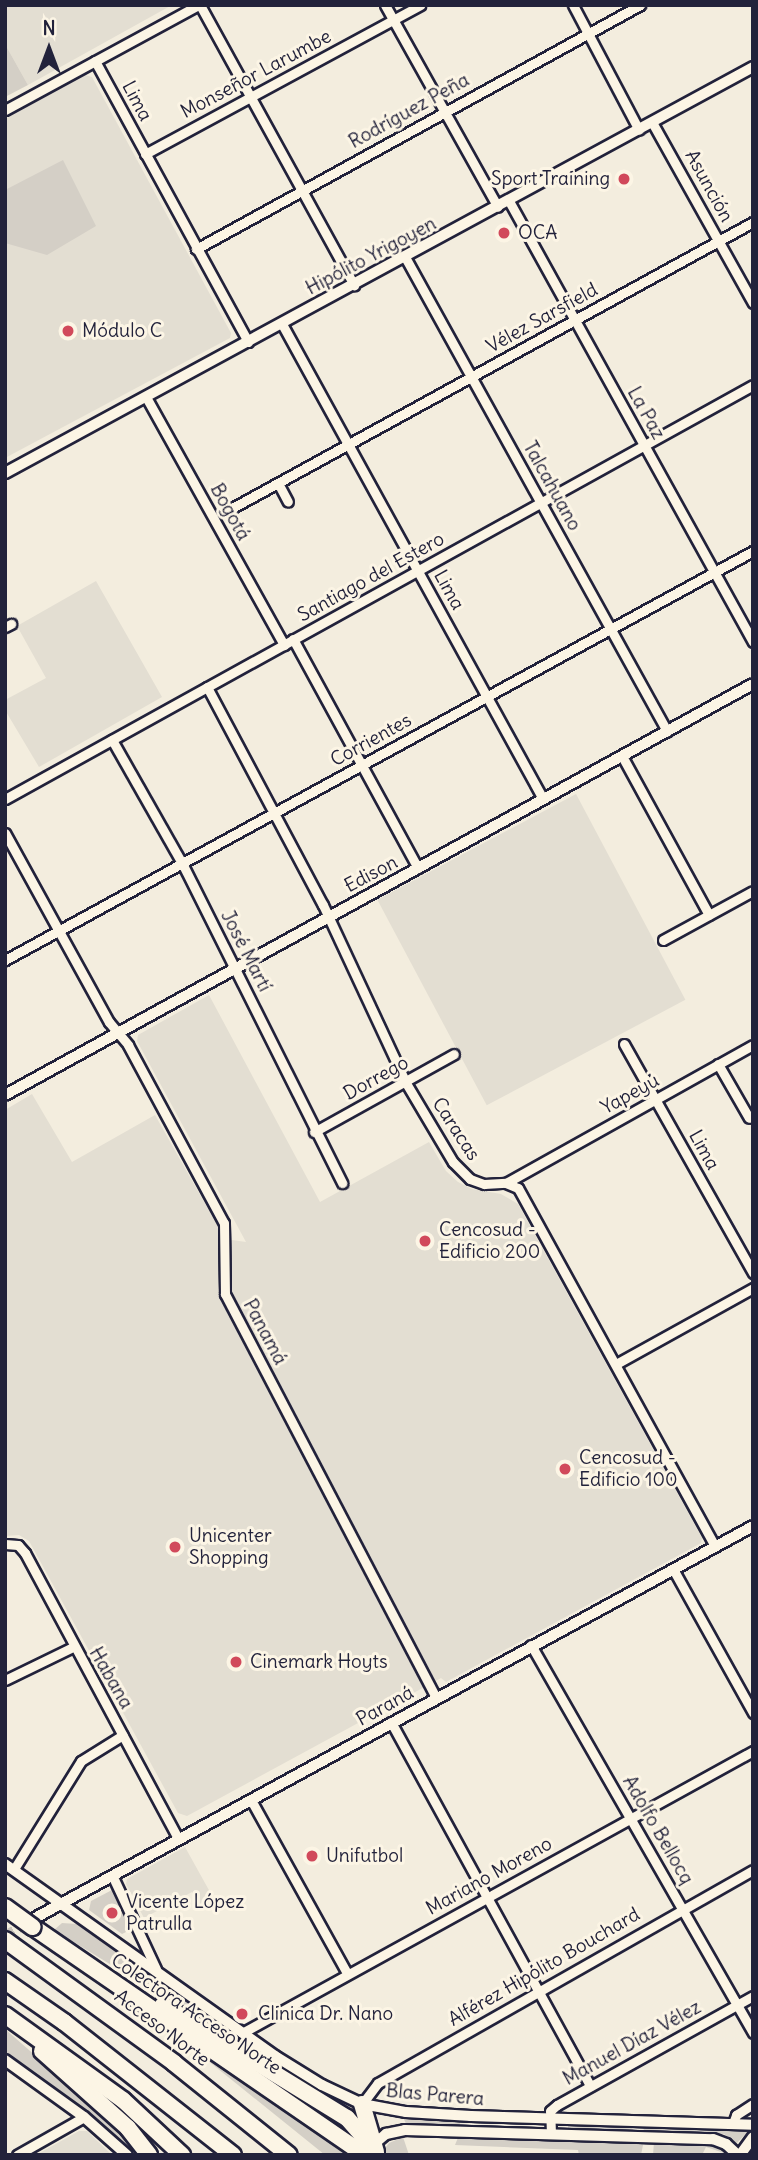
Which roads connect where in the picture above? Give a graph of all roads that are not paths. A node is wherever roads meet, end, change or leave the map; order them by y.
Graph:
1 (199, 5) edge
2 (385, 5) edge
3 (420, 5) edge
4 (573, 5) edge
5 (640, 5) edge
6 (393, 20) junction
7 (587, 34) junction
8 (95, 61) junction
9 (753, 67) edge
10 (253, 96) junction
11 (5, 110) edge
12 (445, 111) junction
13 (653, 124) junction
14 (639, 130) junction
15 (145, 154) junction
16 (303, 191) junction
17 (509, 201) junction
18 (498, 207) junction
19 (753, 222) edge
20 (719, 241) junction
21 (196, 249) junction
22 (405, 257) junction
23 (355, 285) junction
24 (753, 303) edge
25 (575, 320) junction
26 (282, 324) junction
27 (248, 342) junction
28 (472, 376) junction
29 (753, 385) edge
30 (146, 397) junction
31 (349, 444) junction
32 (644, 445) junction
33 (5, 474) edge
34 (278, 483) junction
35 (288, 502) dead end
36 (541, 502) junction
37 (234, 507) dead end
38 (753, 551) edge
39 (418, 570) junction
40 (714, 572) junction
41 (611, 629) junction
42 (293, 639) junction
43 (753, 642) edge
44 (284, 645) junction
45 (753, 684) edge
46 (207, 687) junction
47 (487, 696) junction
48 (667, 731) junction
49 (112, 740) junction
50 (622, 756) junction
51 (362, 765) junction
52 (5, 799) edge
53 (543, 799) junction
54 (275, 812) junction
55 (5, 833) edge
56 (182, 863) junction
57 (418, 868) junction
58 (753, 891) edge
59 (709, 915) junction
60 (328, 917) junction
61 (59, 930) junction
62 (663, 940) dead end
63 (5, 960) edge
64 (236, 968) junction
65 (118, 1032) junction
66 (624, 1044) dead end
67 (753, 1045) edge
68 (454, 1055) dead end
69 (718, 1064) junction
70 (407, 1083) junction
71 (5, 1095) edge
72 (655, 1100) junction
73 (749, 1118) dead end
74 (314, 1132) junction
75 (342, 1182) dead end
76 (506, 1183) junction
77 (753, 1273) edge
78 (753, 1288) edge
79 (616, 1364) junction
80 (753, 1526) edge
81 (6, 1544) edge
82 (715, 1546) junction
83 (673, 1569) junction
84 (531, 1646) junction
85 (73, 1647) junction
86 (5, 1680) edge
87 (436, 1697) junction
88 (753, 1713) edge
89 (391, 1722) junction
90 (123, 1735) junction
91 (753, 1751) edge
92 (251, 1800) junction
93 (630, 1818) junction
94 (178, 1838) junction
95 (9, 1867) edge
96 (753, 1870) edge
97 (112, 1875) junction
98 (487, 1896) junction
99 (62, 1902) junction
100 (5, 1907) edge
101 (682, 1908) junction
102 (35, 1918) tunnel mouth
103 (10, 1943) edge
104 (156, 1969) junction
105 (346, 1973) junction
106 (5, 1981) edge
107 (537, 1990) junction
108 (753, 1996) edge
109 (737, 2005) junction
110 (5, 2018) edge
111 (242, 2033) junction
112 (753, 2033) edge
113 (5, 2060) edge
114 (590, 2086) junction
115 (362, 2104) junction
116 (753, 2104) edge
117 (183, 2116) junction
118 (84, 2117) junction
119 (549, 2119) junction
120 (249, 2122) junction
121 (733, 2123) junction
122 (753, 2125) edge
123 (551, 2134) junction
124 (753, 2137) edge
125 (368, 2151) edge
126 (17, 2155) edge
127 (127, 2155) edge
128 (149, 2155) edge
129 (182, 2155) edge
130 (221, 2155) edge
131 (233, 2155) edge
132 (289, 2155) edge
133 (300, 2155) edge
134 (739, 2155) edge

1 - 8 street
1 - 10 street
2 - 6 street
3 - 6 street, Monseñor Larumbe
4 - 7 street
5 - 7 street, Rodríguez Peña
6 - 10 street, Monseñor Larumbe
6 - 12 street
7 - 12 street, Rodríguez Peña
7 - 14 street
8 - 11 street
8 - 15 street, Lima
9 - 13 street, Hipólito Yrigoyen
10 - 15 street, Monseñor Larumbe
10 - 16 street
12 - 16 street, Rodríguez Peña
12 - 18 street
13 - 14 street, Hipólito Yrigoyen
13 - 20 street, Asunción
14 - 17 street, Hipólito Yrigoyen
15 - 21 street, Lima
16 - 21 street, Rodríguez Peña
16 - 23 street
17 - 18 street, Hipólito Yrigoyen
17 - 25 street, La Paz
18 - 22 street, Hipólito Yrigoyen
19 - 20 street, Vélez Sarsfield
20 - 24 street, Asunción
20 - 25 street, Vélez Sarsfield
21 - 27 street, Lima
22 - 23 street, Hipólito Yrigoyen
22 - 28 street, Talcahuano
23 - 26 street, Hipólito Yrigoyen
25 - 28 street, Vélez Sarsfield
25 - 32 street, La Paz
26 - 27 street, Hipólito Yrigoyen
26 - 31 street, Lima
27 - 30 street, Hipólito Yrigoyen
28 - 31 street, Vélez Sarsfield
28 - 36 street, Talcahuano
29 - 32 street, Santiago del Estero
30 - 33 street, Hipólito Yrigoyen
30 - 44 street, Bogotá
31 - 34 street, Vélez Sarsfield
31 - 39 street, Lima
32 - 36 street, Santiago del Estero
32 - 40 street, La Paz
34 - 35 street
34 - 37 street, Vélez Sarsfield
36 - 39 street, Santiago del Estero
36 - 41 street, Talcahuano
38 - 40 street, Corrientes
39 - 42 street, Santiago del Estero
39 - 47 street, Lima
40 - 41 street, Corrientes
40 - 43 street, La Paz
41 - 47 street, Corrientes
41 - 48 street, Talcahuano
42 - 44 street, Santiago del Estero
42 - 51 street
44 - 46 street, Santiago del Estero
45 - 48 street, Edison
46 - 49 street, Santiago del Estero
46 - 54 street, Caracas
47 - 51 street, Corrientes
47 - 53 street, Lima
48 - 50 street, Edison
49 - 52 street, Santiago del Estero
49 - 56 street, José Martí
50 - 53 street, Edison
50 - 59 street
51 - 54 street, Corrientes
51 - 57 street
53 - 57 street, Edison
54 - 56 street, Corrientes
54 - 60 street, Caracas
55 - 61 street, Panamá
56 - 61 street, Corrientes
56 - 64 street, José Martí
57 - 60 street, Edison
58 - 59 street
59 - 62 street
60 - 64 street, Edison
60 - 70 street, Caracas
61 - 63 street, Corrientes
61 - 65 street, Panamá
64 - 65 street, Edison
64 - 74 street, José Martí
65 - 71 street, Edison
65 - 87 street, Panamá
66 - 72 street, Lima
67 - 69 street, Yapeyú
68 - 70 street, Dorrego
69 - 72 street, Yapeyú
69 - 73 street
70 - 74 street, Dorrego
70 - 76 street, Caracas
72 - 76 street, Yapeyú
72 - 77 street, Lima
74 - 75 street, José Martí
76 - 79 street
78 - 79 street
79 - 82 street
80 - 82 street, Paraná
81 - 85 street, Habana
82 - 83 street, Paraná
83 - 84 street, Paraná
83 - 88 street
84 - 87 street, Paraná
84 - 93 street, Adolfo Bellocq
85 - 86 street
85 - 90 street, Habana
87 - 89 street, Paraná
89 - 92 street, Paraná
89 - 98 street
90 - 94 street, Habana
90 - 95 street
91 - 93 street, Mariano Moreno
92 - 94 street, Paraná
92 - 105 street
93 - 98 street, Mariano Moreno
93 - 101 street, Adolfo Bellocq
94 - 97 street, Paraná
95 - 99 street, Blas Parera
96 - 101 street, Alférez Hipólito Bouchard
97 - 99 street, Paraná
97 - 104 street, Blas Parera
98 - 105 street, Mariano Moreno
98 - 107 street
99 - 102 street, Paraná
99 - 104 street, Blas Parera
100 - 125 highway, Colectora Acceso Norte, bridge
101 - 107 street, Alférez Hipólito Bouchard
101 - 109 street, Adolfo Bellocq
103 - 120 highway, Acceso Norte
104 - 111 street, Blas Parera
105 - 111 street, Mariano Moreno
106 - 117 highway
107 - 114 street
107 - 115 street, Alférez Hipólito Bouchard
108 - 109 street, Manuel Díaz Vélez
109 - 112 street, Adolfo Bellocq
109 - 114 street, Manuel Díaz Vélez
110 - 128 highway
110 - 129 highway
111 - 115 street, Blas Parera
113 - 118 street
114 - 119 street, Manuel Díaz Vélez
115 - 119 street, Blas Parera
115 - 125 highway
116 - 121 street
117 - 130 highway
117 - 131 highway
118 - 126 street
118 - 127 street
119 - 121 street, Blas Parera
119 - 123 street
120 - 132 highway, Acceso Norte
120 - 133 highway
121 - 122 street, Blas Parera
123 - 125 street, Blas Parera
123 - 134 street, Blas Parera
124 - 134 street

